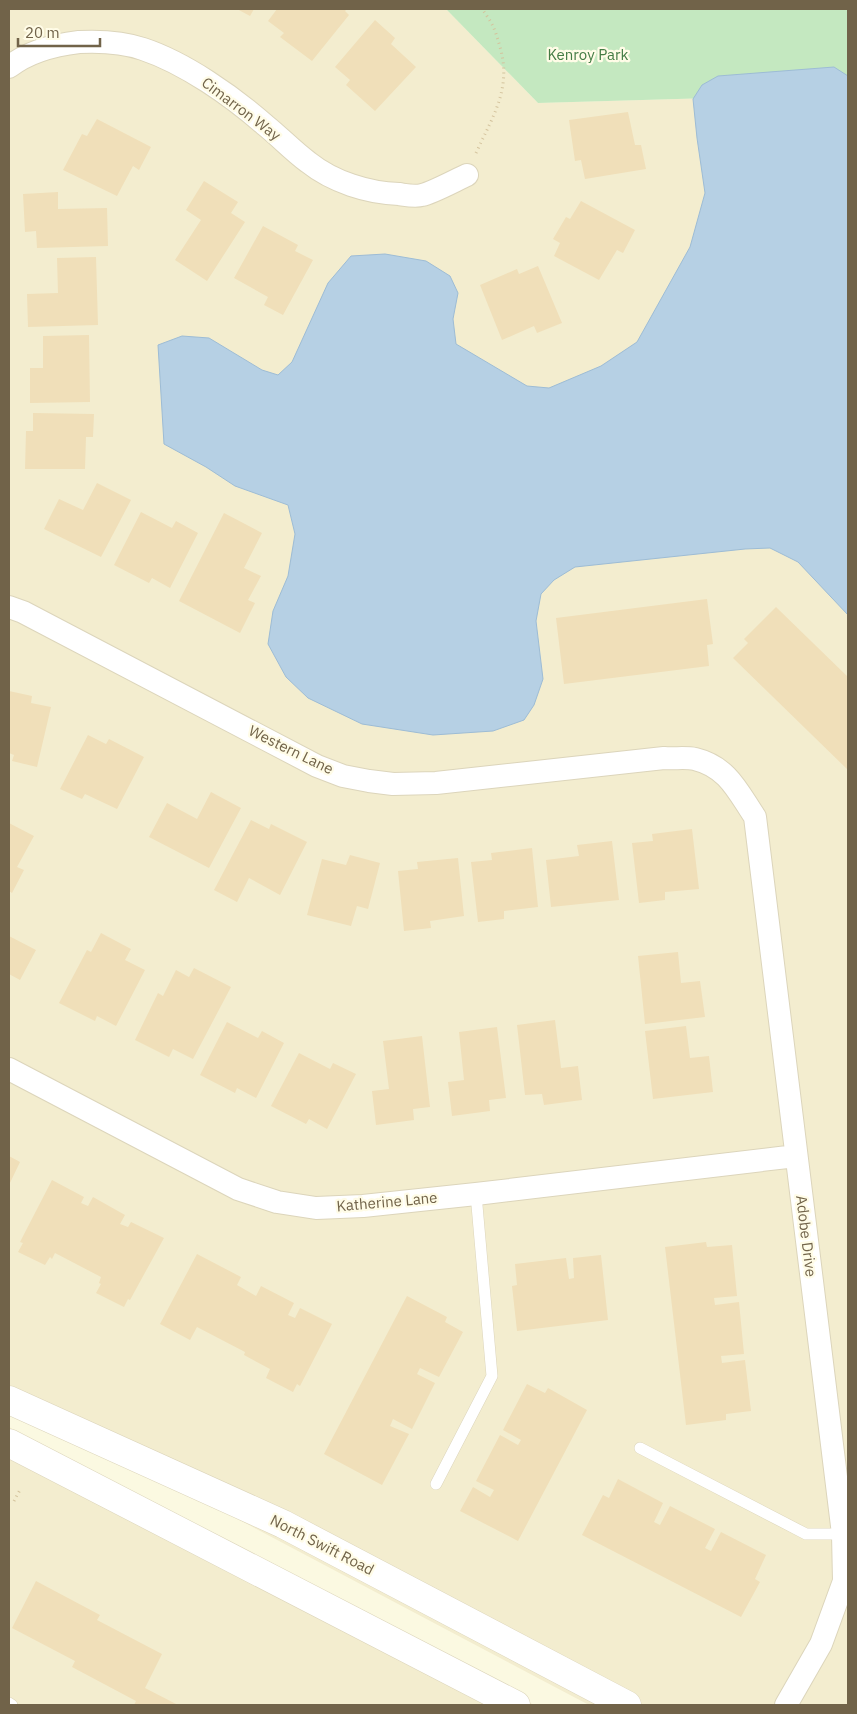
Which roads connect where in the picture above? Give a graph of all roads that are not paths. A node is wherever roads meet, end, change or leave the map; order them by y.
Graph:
1 (9, 67) edge
2 (467, 174) road end
3 (9, 607) edge
4 (718, 768) joint
5 (9, 1069) edge
6 (796, 1156) junction
7 (476, 1194) junction
8 (9, 1400) edge
9 (9, 1443) edge
10 (640, 1448) dead end
11 (436, 1484) dead end
12 (843, 1534) junction
13 (9, 1703) edge
14 (12, 1705) edge
15 (516, 1705) edge
16 (627, 1705) edge
17 (786, 1705) edge

1 - 2 street, Cimarron Way
3 - 4 street, Western Lane
4 - 6 street, Adobe Drive
5 - 7 street, Katherine Lane
6 - 7 street, Katherine Lane
6 - 12 street, Adobe Drive
7 - 11 lane
8 - 16 street, North Swift Road
9 - 15 street
10 - 12 lane
12 - 17 street, Adobe Drive
13 - 14 lane

